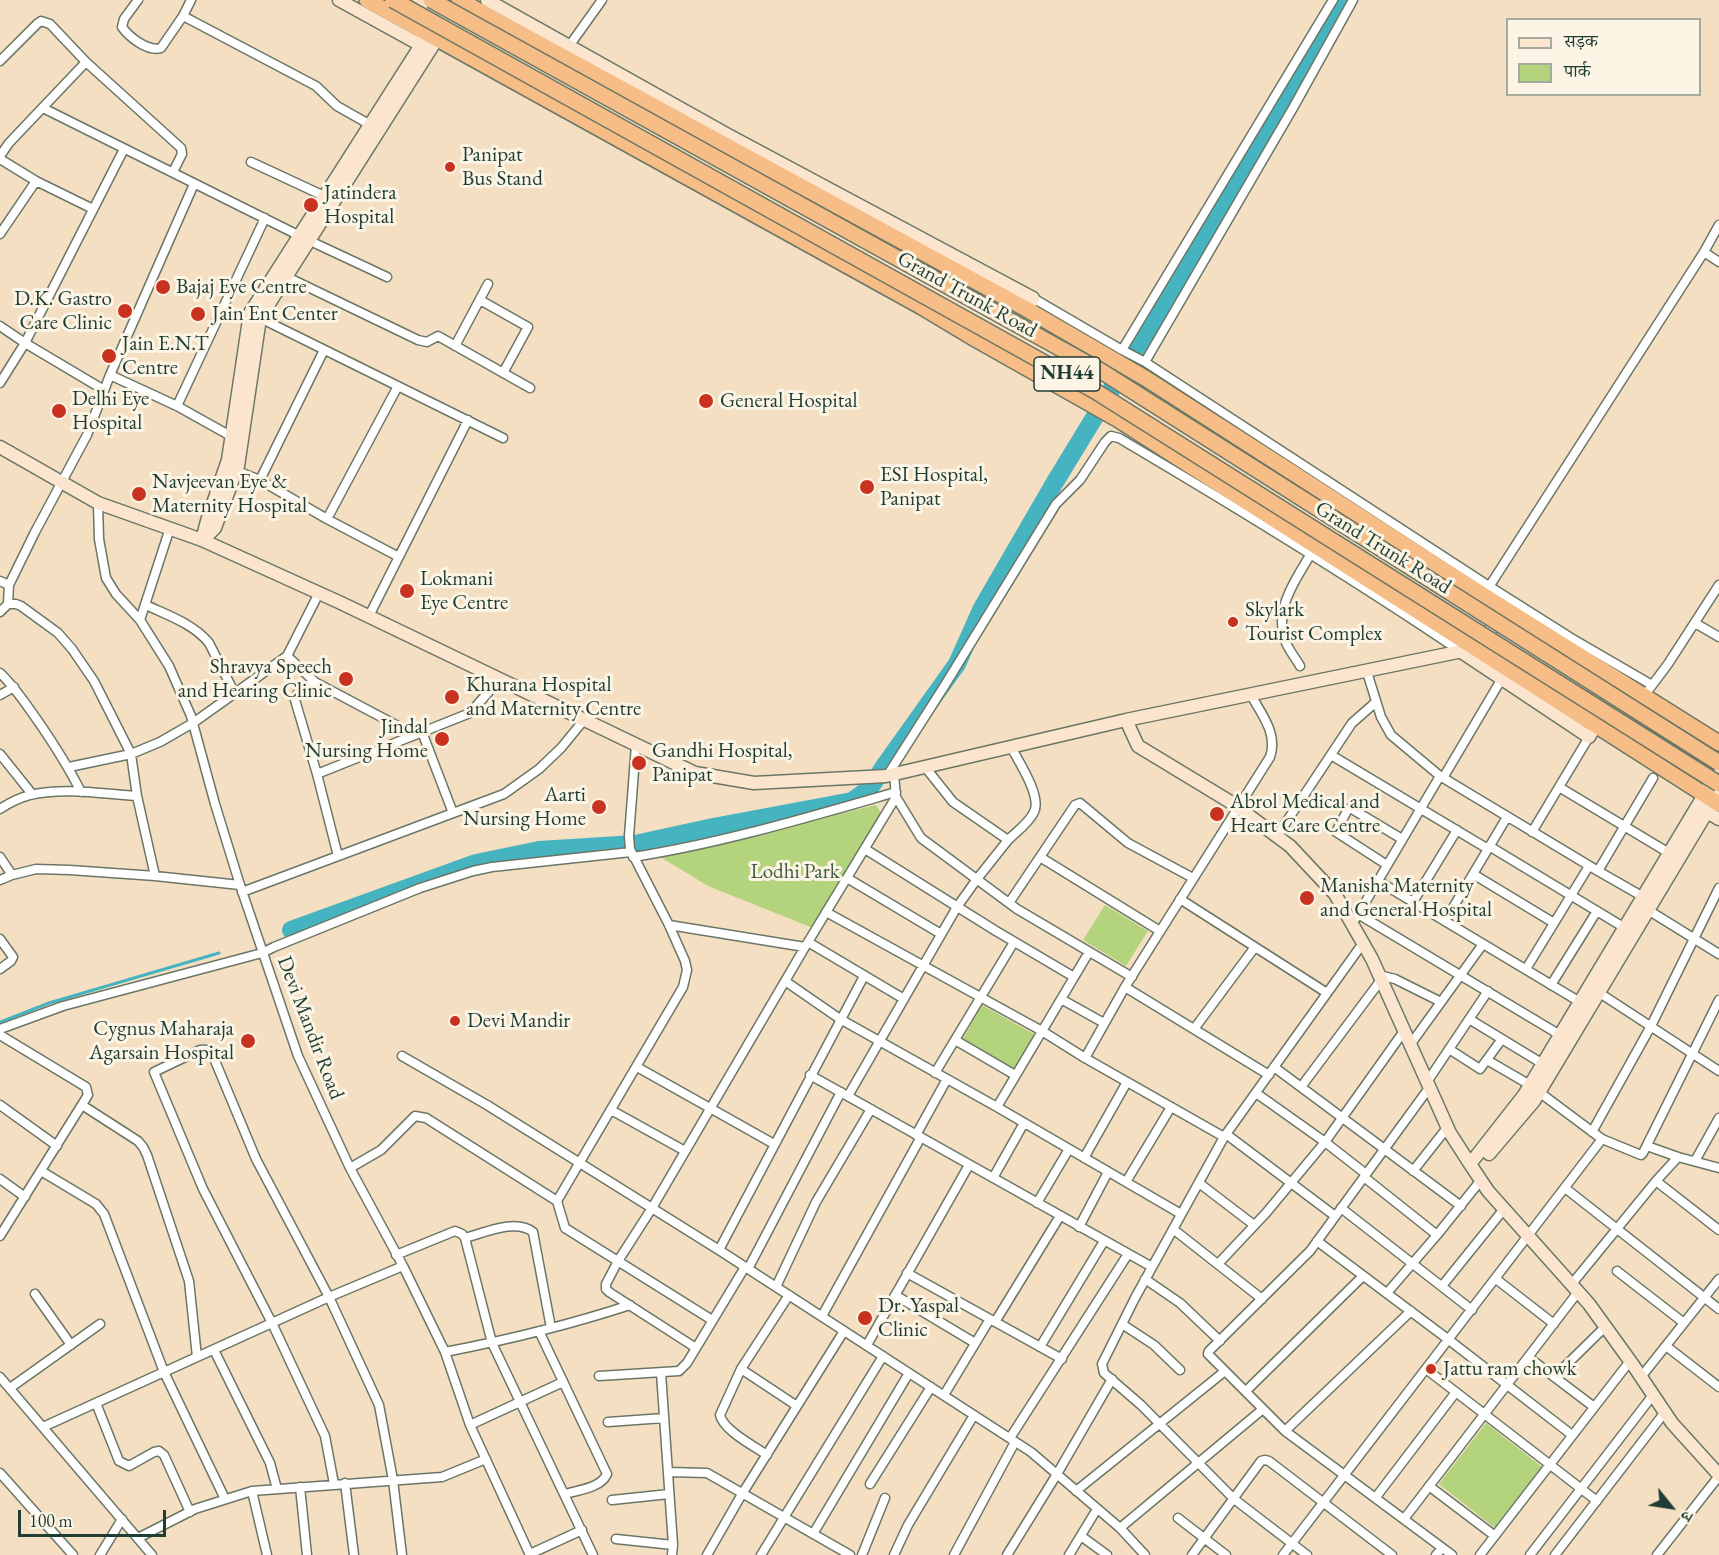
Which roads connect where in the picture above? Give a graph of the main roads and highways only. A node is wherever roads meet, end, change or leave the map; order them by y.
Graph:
1 (367, 0) edge
2 (393, 0) edge
3 (431, 0) edge
4 (459, 0) edge
5 (916, 249) junction
6 (892, 291) junction
7 (1719, 743) edge
8 (1719, 764) edge
9 (1719, 784) edge
10 (1713, 800) edge

1 - 6 highway
2 - 9 highway, Grand Trunk Road / NH44, bridge
3 - 8 highway, Grand Trunk Road / NH44, bridge
4 - 5 highway
5 - 6 highway
5 - 7 highway
6 - 10 highway

